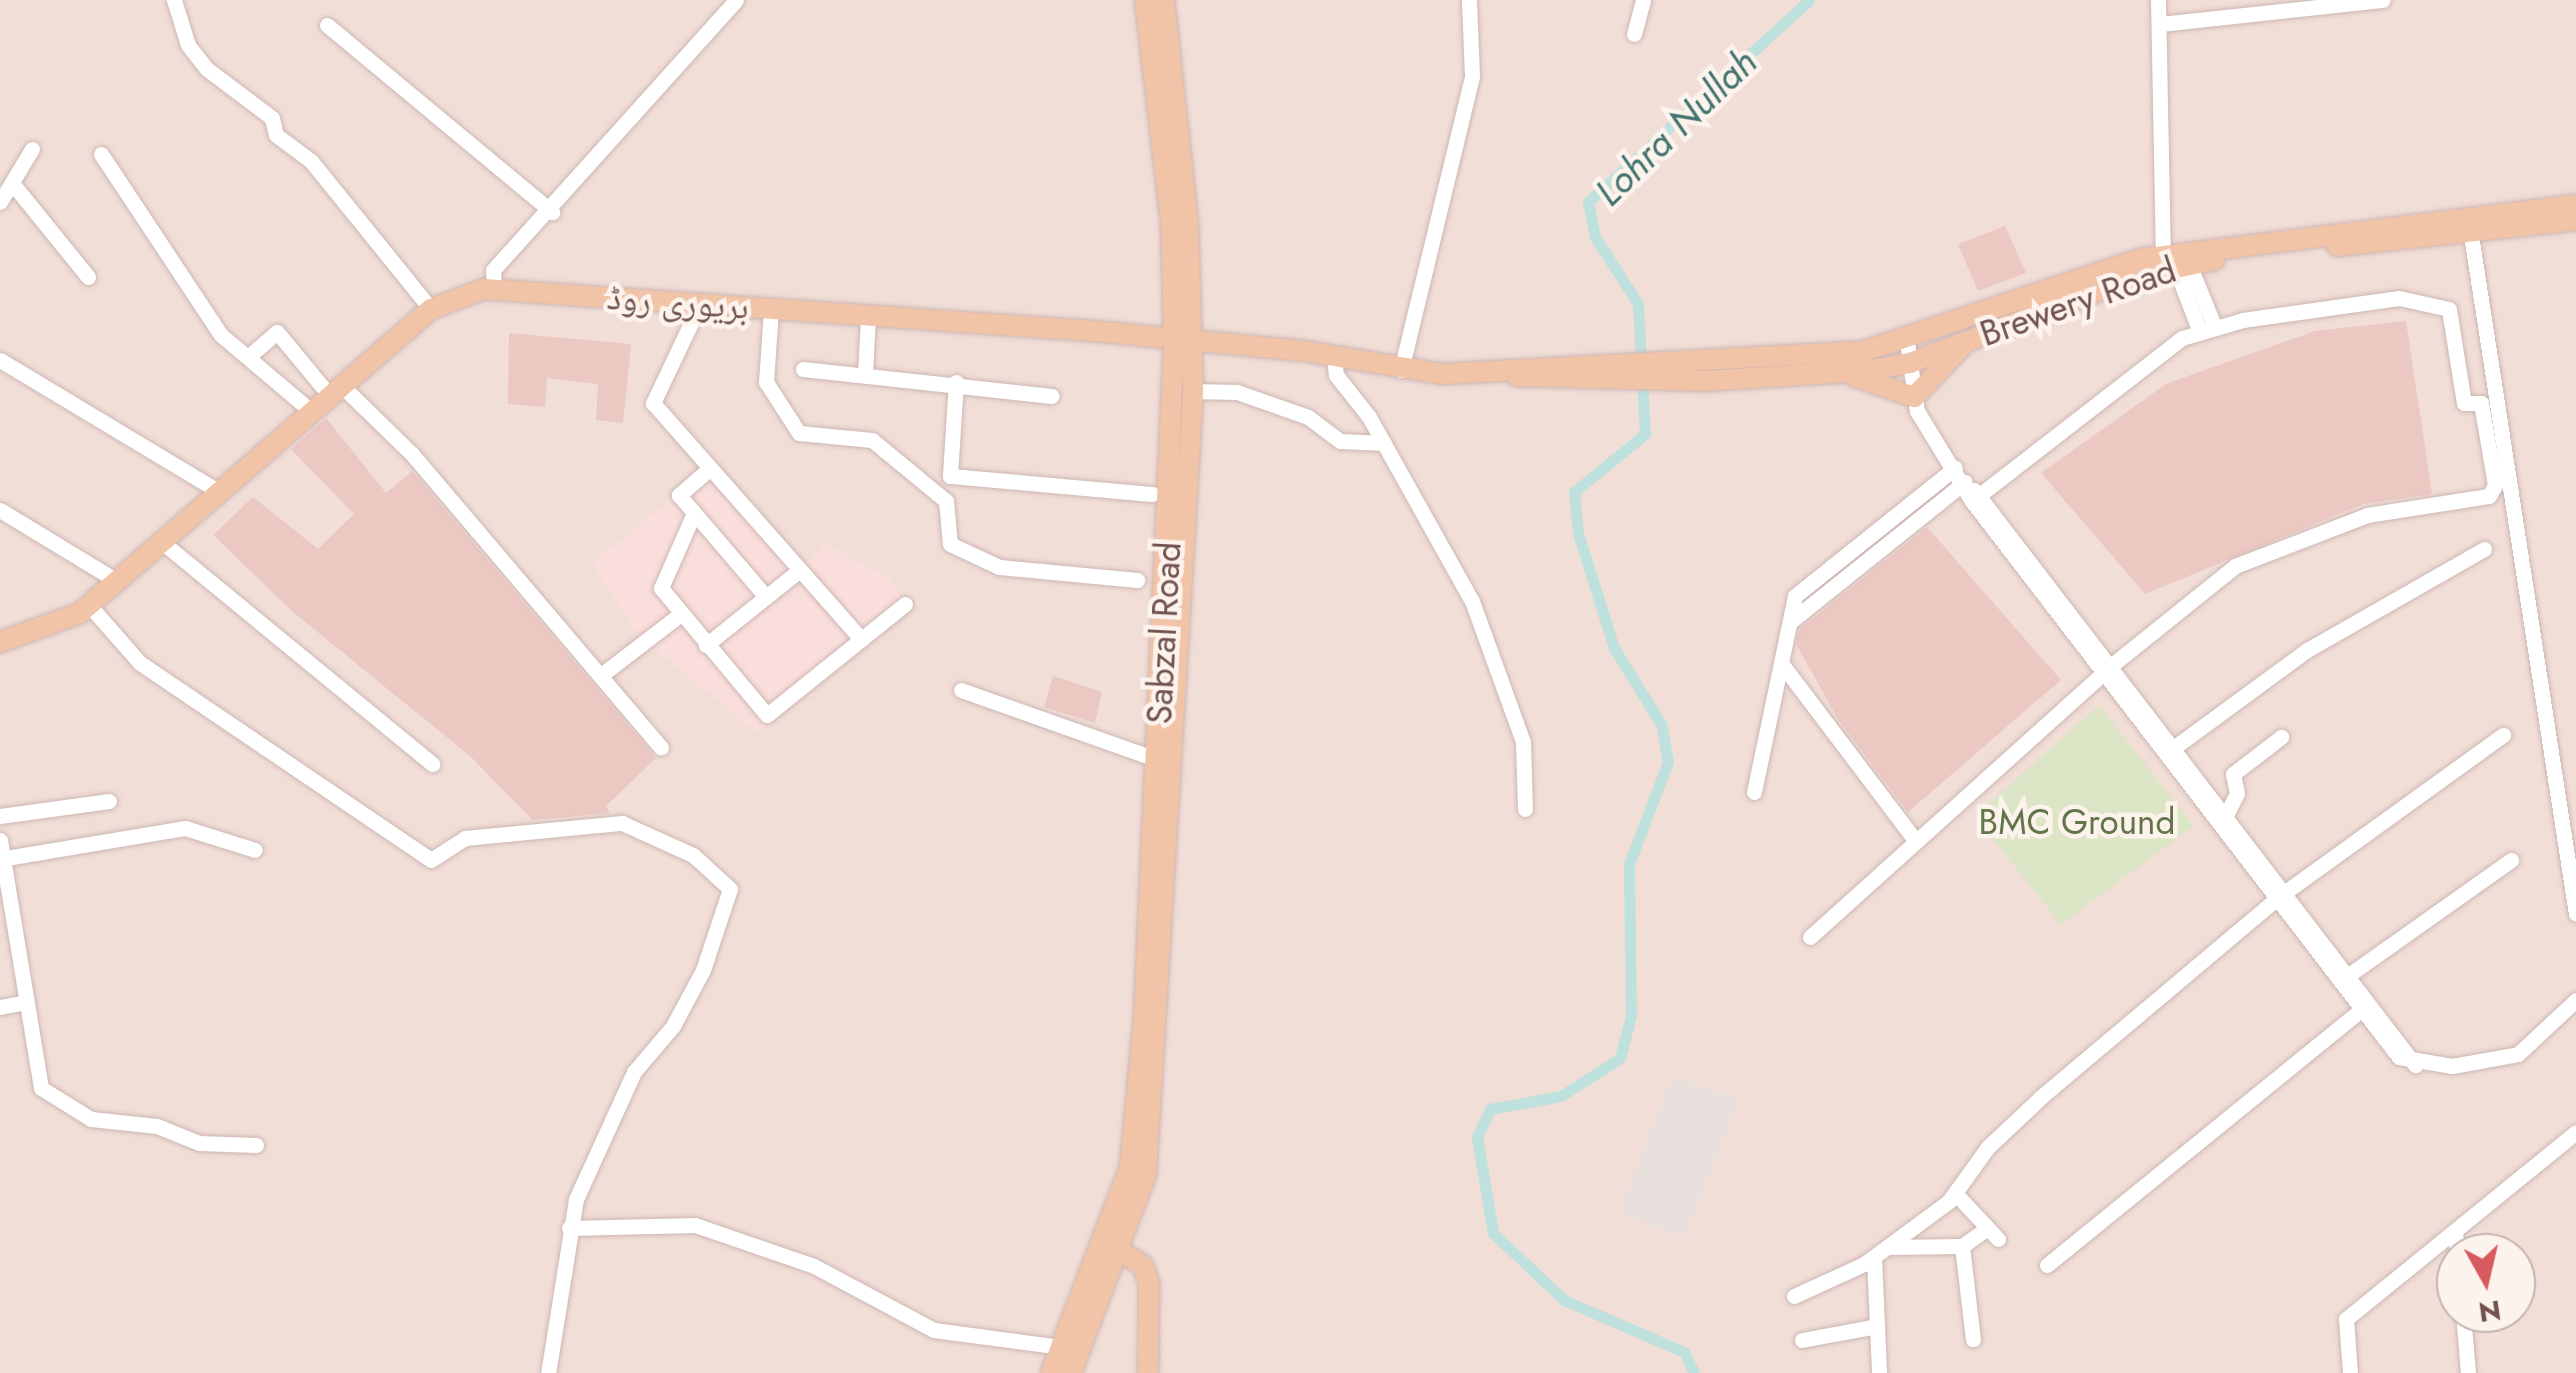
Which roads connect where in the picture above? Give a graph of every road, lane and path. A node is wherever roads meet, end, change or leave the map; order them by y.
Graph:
1 (174, 0) edge
2 (736, 0) edge
3 (1145, 0) edge
4 (1164, 0) edge
5 (1468, 0) edge
6 (1643, 0) edge
7 (2158, 0) edge
8 (2383, 0) edge
9 (327, 24) dead end
10 (2161, 24) junction
11 (1634, 34) dead end
12 (32, 150) dead end
13 (101, 154) dead end
14 (12, 183) junction
15 (0, 202) edge
16 (2576, 205) edge
17 (552, 212) junction
18 (2576, 220) edge
19 (2469, 224) junction
20 (2172, 264) junction
21 (88, 278) dead end
22 (494, 290) junction
23 (700, 304) junction
24 (431, 309) junction
25 (771, 309) junction
26 (868, 316) junction
27 (2208, 330) junction
28 (1969, 340) junction
29 (1183, 344) junction
30 (1909, 353) junction
31 (1334, 357) junction
32 (248, 358) junction
33 (0, 360) edge
34 (803, 369) dead end
35 (1401, 370) junction
36 (1703, 372) junction
37 (1847, 373) junction
38 (865, 374) junction
39 (956, 382) junction
40 (336, 391) junction
41 (1193, 391) junction
42 (1052, 396) dead end
43 (1914, 396) junction
44 (312, 412) junction
45 (1384, 443) junction
46 (1954, 468) junction
47 (709, 469) junction
48 (1971, 491) junction
49 (220, 492) junction
50 (1152, 494) dead end
51 (0, 510) edge
52 (694, 513) junction
53 (162, 542) junction
54 (2484, 549) dead end
55 (797, 572) junction
56 (1137, 580) dead end
57 (117, 581) junction
58 (766, 597) junction
59 (905, 604) dead end
60 (89, 605) junction
61 (678, 616) junction
62 (1790, 622) junction
63 (860, 638) junction
64 (0, 642) edge
65 (706, 645) junction
66 (1781, 663) junction
67 (2107, 669) junction
68 (600, 676) junction
69 (961, 690) dead end
70 (1167, 725) junction
71 (2503, 735) dead end
72 (2280, 737) dead end
73 (661, 748) dead end
74 (2171, 749) junction
75 (1156, 759) junction
76 (432, 764) dead end
77 (1754, 792) dead end
78 (109, 801) dead end
79 (1524, 809) dead end
80 (2227, 814) junction
81 (0, 816) edge
82 (0, 840) edge
83 (1915, 840) junction
84 (255, 850) dead end
85 (2, 859) edge
86 (2511, 860) dead end
87 (2282, 894) junction
88 (2576, 914) edge
89 (1810, 938) dead end
90 (2346, 977) junction
91 (2576, 1000) edge
92 (26, 1002) junction
93 (2367, 1005) junction
94 (0, 1006) edge
95 (2576, 1132) edge
96 (256, 1144) dead end
97 (1955, 1192) junction
98 (570, 1228) junction
99 (2455, 1230) junction
100 (2455, 1233) edge
101 (1962, 1246) junction
102 (1115, 1247) junction
103 (1880, 1252) junction
104 (2047, 1265) dead end
105 (1794, 1296) dead end
106 (1877, 1326) junction
107 (2465, 1333) edge
108 (1972, 1339) dead end
109 (1802, 1340) dead end
110 (1062, 1347) junction
111 (548, 1373) edge
112 (1051, 1373) edge
113 (1071, 1373) edge
114 (1148, 1373) edge
115 (1879, 1373) edge
116 (2350, 1373) edge
117 (2468, 1373) edge

1 - 24 street
2 - 17 street
3 - 29 main road, Sabzal Road
4 - 29 main road, Sabzal Road
5 - 35 street
6 - 11 street
7 - 10 street
8 - 10 street
9 - 17 street
10 - 20 street
12 - 14 street
13 - 32 street
14 - 15 street
14 - 21 street
16 - 19 main road, Brewery Road
17 - 22 street
18 - 19 main road, Brewery Road
19 - 20 main road, Brewery Road
19 - 88 street
20 - 27 street
20 - 28 main road, Brewery Road
20 - 30 main road, Brewery Road
22 - 23 main road, بریوری روڈ
22 - 24 main road, بریوری روڈ
23 - 25 main road, بریوری روڈ
23 - 47 street
24 - 40 main road, بریوری روڈ
25 - 26 main road, بریوری روڈ
25 - 56 street
26 - 29 main road, بریوری روڈ
26 - 38 street
27 - 48 street
27 - 67 street
28 - 30 main road, Brewery Road
28 - 43 main road
29 - 31 main road, بریوری روڈ
29 - 41 main road, Sabzal Road
29 - 70 main road, Sabzal Road
30 - 36 main road, Brewery Road
30 - 37 main road, Brewery Road
30 - 43 street
31 - 35 main road, بریوری روڈ
31 - 45 street
32 - 40 street
32 - 44 street
33 - 49 street
34 - 38 street
35 - 36 main road, بریوری روڈ
36 - 37 main road, Brewery Road
37 - 43 main road
38 - 39 street
39 - 42 street
39 - 50 street
40 - 44 main road, بریوری روڈ
40 - 68 street
41 - 45 street
41 - 70 main road, Sabzal Road
43 - 46 street
44 - 49 main road, بریوری روڈ
45 - 79 street
46 - 48 street
46 - 62 street
47 - 52 street
47 - 55 street
48 - 62 street
48 - 67 street
49 - 53 main road, بریوری روڈ
51 - 57 street
52 - 58 street
52 - 61 street
53 - 57 main road, بریوری روڈ
53 - 76 street
54 - 74 street
55 - 58 street
55 - 63 street
57 - 60 main road, بریوری روڈ
58 - 65 street
59 - 63 street
60 - 64 main road, بریوری روڈ
60 - 98 street
61 - 65 street
61 - 68 street
62 - 66 street
63 - 65 street
66 - 77 street
66 - 83 street
67 - 74 street
67 - 83 street
68 - 73 street
69 - 75 street
70 - 75 main road, Sabzal Road
70 - 102 main road, Sabzal Road
71 - 87 street
72 - 80 street
74 - 80 street
74 - 87 street
75 - 102 main road, Sabzal Road
78 - 81 street
80 - 87 street
82 - 85 street
83 - 89 street
84 - 85 street
85 - 92 street
86 - 90 street
87 - 90 street
87 - 97 street
90 - 93 street
91 - 93 street
92 - 94 street
92 - 96 street
93 - 104 street
95 - 99 street
97 - 101 street
97 - 103 street
98 - 110 street
98 - 111 street
99 - 100 street
99 - 116 street
101 - 103 street
101 - 108 street
102 - 110 main road
102 - 113 main road
102 - 114 main road
103 - 105 street
103 - 106 street
106 - 109 street
106 - 115 street
107 - 117 street
110 - 112 main road

